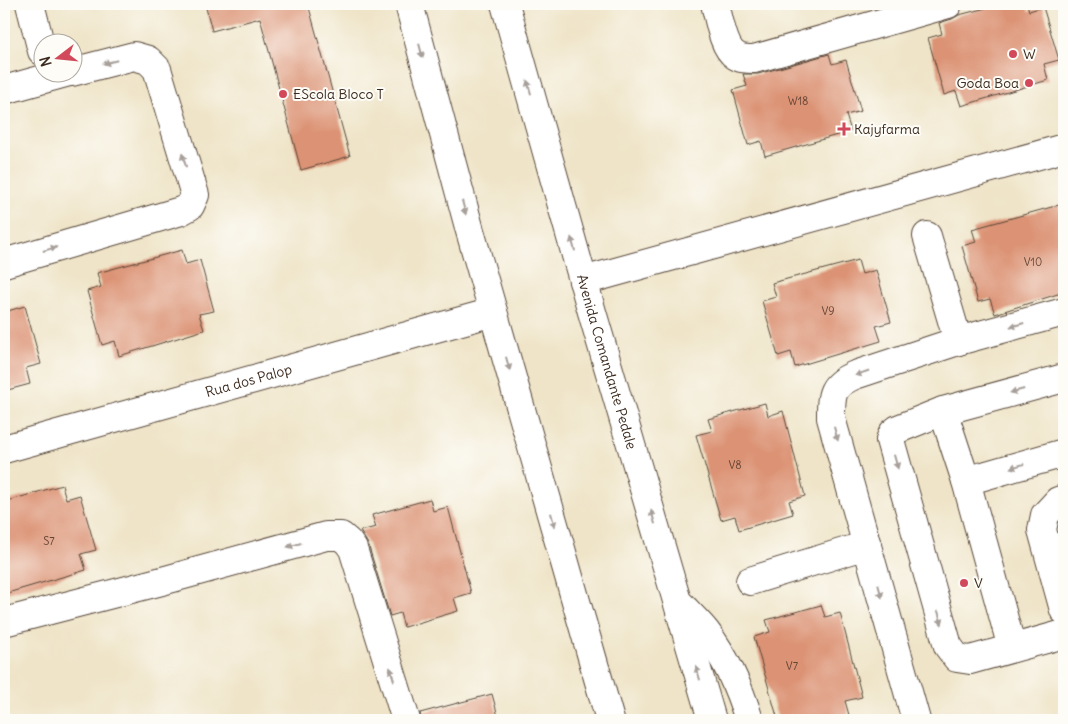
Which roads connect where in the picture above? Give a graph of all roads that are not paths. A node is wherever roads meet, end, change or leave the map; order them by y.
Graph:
1 (30, 4) edge
2 (409, 4) edge
3 (505, 4) edge
4 (715, 4) edge
5 (948, 4) edge
6 (37, 32) edge
7 (82, 69) edge
8 (32, 82) edge
9 (4, 90) edge
10 (1064, 148) edge
11 (927, 236) dead end
12 (4, 263) edge
13 (583, 281) junction
14 (493, 312) junction
15 (1064, 312) edge
16 (958, 341) junction
17 (1064, 378) edge
18 (943, 412) junction
19 (4, 448) edge
20 (1064, 453) edge
21 (966, 481) junction
22 (1064, 499) edge
23 (867, 545) junction
24 (750, 581) dead end
25 (678, 601) junction
26 (1064, 610) edge
27 (4, 622) edge
28 (1064, 634) edge
29 (1012, 648) junction
30 (406, 720) edge
31 (610, 720) edge
32 (712, 720) edge
33 (749, 720) edge
34 (916, 720) edge

1 - 6 street
2 -> 14 street
13 -> 3 street, Avenida Comandante Pedale
4 - 5 street
12 -> 7 street
8 - 9 street
10 - 13 street
11 - 16 street
25 -> 13 street, Avenida Comandante Pedale
14 - 19 street, Rua dos Palop
14 -> 31 street
15 -> 16 street
16 -> 23 street
17 -> 18 street
18 - 21 street
18 -> 29 street
20 -> 21 street
21 - 29 street
22 - 26 street
23 - 24 street
23 -> 34 street
32 -> 25 street, Avenida Comandante Pedale
25 - 33 street
30 -> 27 street
28 - 29 street

